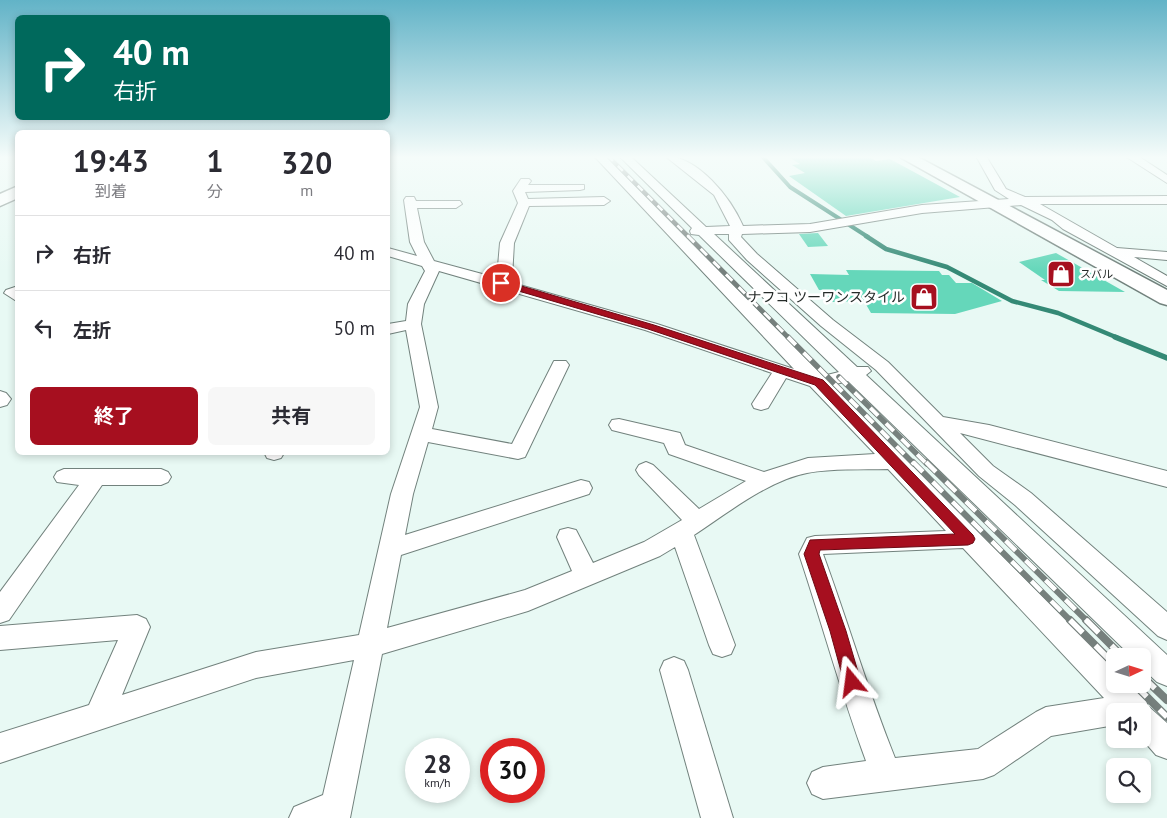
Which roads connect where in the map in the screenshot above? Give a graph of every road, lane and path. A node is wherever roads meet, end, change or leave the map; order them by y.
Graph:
1 (12, 194) edge
2 (523, 194) edge
3 (636, 194) edge
4 (664, 194) edge
5 (721, 194) edge
6 (975, 194) edge
7 (1009, 194) edge
8 (1167, 200) edge
9 (0, 201) edge
10 (604, 201) dead end
11 (1025, 201) junction
12 (524, 203) junction
13 (456, 204) dead end
14 (993, 204) junction
15 (738, 229) junction
16 (702, 230) junction
17 (675, 234) junction
18 (1110, 251) junction
19 (390, 252) edge
20 (1087, 255) junction
21 (1167, 256) edge
22 (428, 262) junction
23 (1167, 282) edge
24 (501, 283) junction
25 (1167, 299) edge
26 (414, 324) junction
27 (390, 329) edge
28 (560, 366) dead end
29 (882, 366) junction
30 (782, 371) junction
31 (852, 374) junction
32 (819, 383) junction
33 (760, 404) dead end
34 (938, 422) junction
35 (619, 425) dead end
36 (422, 434) junction
37 (892, 461) junction
38 (646, 470) dead end
39 (64, 477) dead end
40 (96, 477) junction
41 (161, 477) dead end
42 (1167, 479) edge
43 (765, 480) junction
44 (581, 488) dead end
45 (690, 527) junction
46 (568, 537) dead end
47 (968, 539) junction
48 (390, 549) junction
49 (587, 576) junction
50 (0, 612) edge
51 (1167, 628) edge
52 (0, 638) edge
53 (370, 645) junction
54 (722, 645) dead end
55 (674, 670) dead end
56 (1167, 673) edge
57 (1120, 703) edge
58 (100, 715) junction
59 (1106, 715) edge
60 (1151, 731) edge
61 (1167, 744) edge
62 (0, 748) edge
63 (886, 774) junction
64 (823, 782) dead end
65 (335, 812) edge
66 (305, 818) edge
67 (717, 818) edge

1 - 9 main road
2 - 12 street
3 - 17 street
4 - 16 street
5 - 15 street
6 - 14 main road
7 - 11 street
8 - 11 street
10 - 12 street
11 - 14 street
11 - 18 street
12 - 24 street
13 - 22 street
14 - 15 street
14 - 20 main road
15 - 16 street
15 - 29 street
16 - 17 street
16 - 31 street
17 - 32 street
18 - 20 street
18 - 21 street
18 - 23 street
19 - 22 street
20 - 25 main road
22 - 24 street
22 - 26 street
24 - 30 street
26 - 27 street
26 - 36 street
28 - 36 street
29 - 31 street
29 - 34 street
30 - 32 street
30 - 33 street
31 - 32 street
31 - 56 street
32 - 37 street
34 - 42 street
34 - 51 street
35 - 43 street
36 - 48 street
37 - 43 street
37 - 47 street
38 - 45 street
39 - 40 street
40 - 41 street
40 - 50 street
43 - 45 street
44 - 48 street
45 - 49 street
45 - 54 street
46 - 49 street
47 - 57 street
47 - 63 street
48 - 53 street
49 - 53 street
52 - 58 street
53 - 58 street
53 - 65 street
55 - 67 street
58 - 62 street
59 - 63 street
60 - 61 street
63 - 64 street
65 - 66 street

